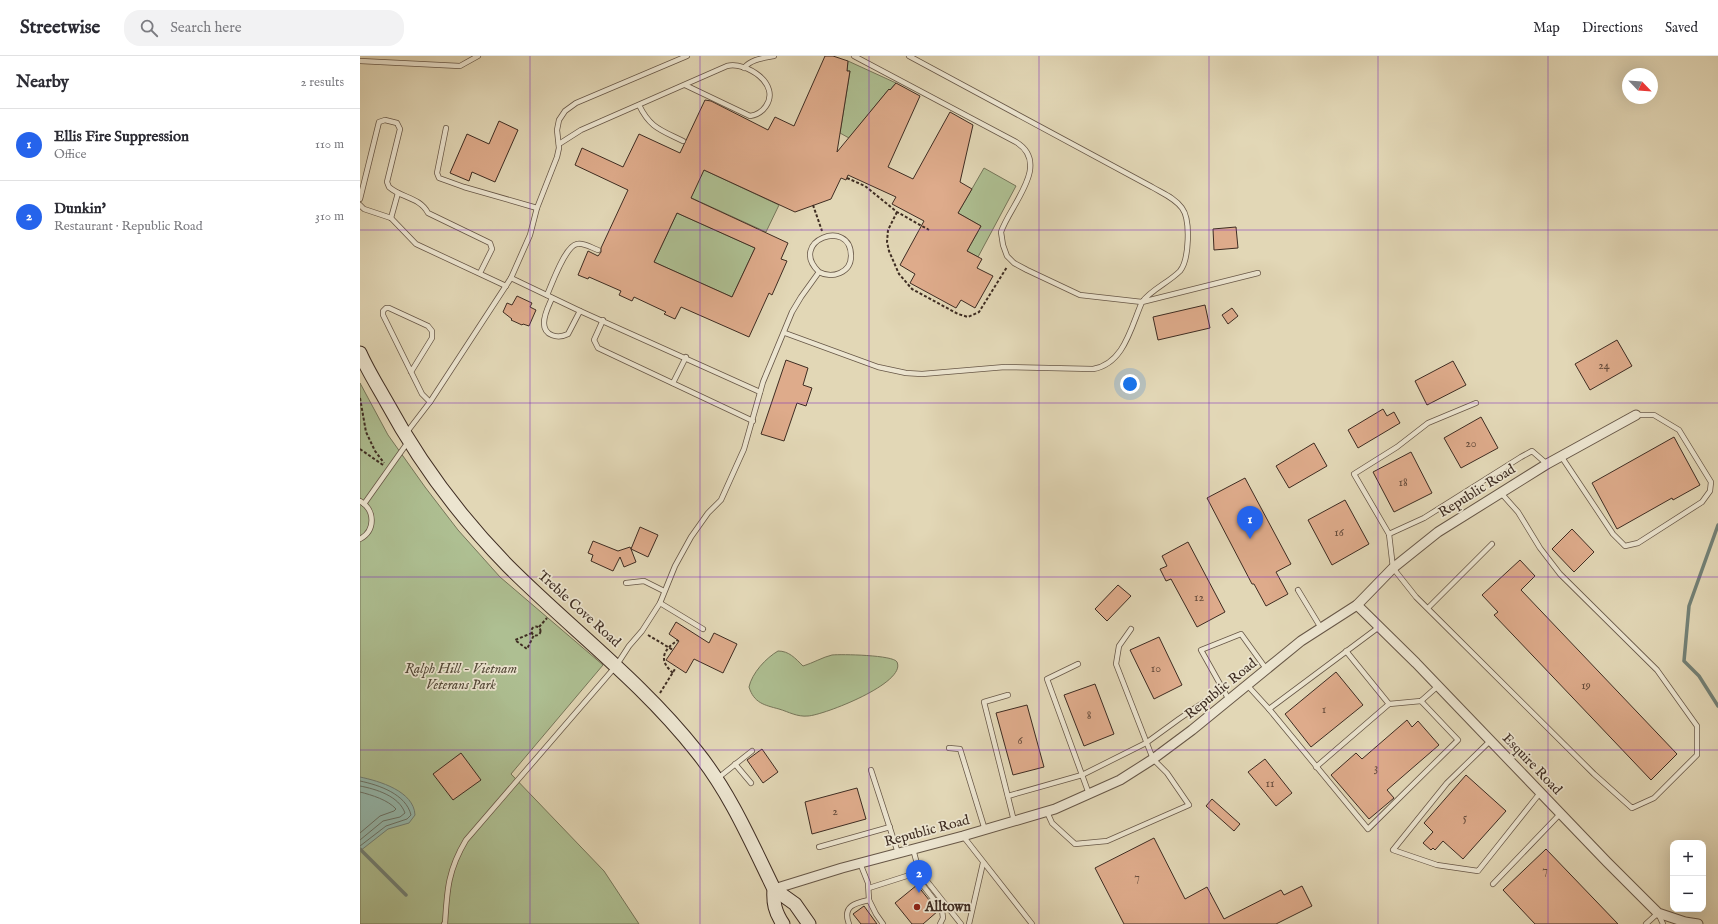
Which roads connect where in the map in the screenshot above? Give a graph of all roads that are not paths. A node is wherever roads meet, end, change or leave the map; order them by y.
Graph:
1 (478, 56) edge
2 (687, 56) edge
3 (774, 56) edge
4 (854, 56) edge
5 (909, 56) edge
6 (360, 61) edge
7 (744, 68) junction
8 (685, 85) junction
9 (639, 105) junction
10 (446, 128) dead end
11 (683, 141) dead end
12 (559, 144) junction
13 (398, 193) junction
14 (360, 199) edge
15 (360, 205) edge
16 (537, 208) junction
17 (391, 218) junction
18 (598, 250) dead end
19 (819, 272) junction
20 (480, 273) junction
21 (1258, 273) dead end
22 (511, 278) junction
23 (506, 286) junction
24 (547, 295) junction
25 (552, 298) junction
26 (1142, 302) junction
27 (580, 311) junction
28 (603, 320) junction
29 (785, 333) junction
30 (360, 353) edge
31 (686, 357) junction
32 (411, 372) junction
33 (674, 383) junction
34 (760, 392) junction
35 (430, 402) junction
36 (1476, 402) dead end
37 (1636, 415) joint
38 (753, 421) junction
39 (406, 438) junction
40 (1560, 456) junction
41 (1546, 464) junction
42 (1501, 493) junction
43 (362, 503) edge
44 (1389, 534) junction
45 (360, 539) edge
46 (1492, 544) dead end
47 (1393, 568) junction
48 (626, 584) dead end
49 (1298, 590) dead end
50 (664, 591) junction
51 (660, 603) junction
52 (1357, 605) junction
53 (1428, 608) junction
54 (1379, 627) junction
55 (1321, 628) junction
56 (703, 629) dead end
57 (1131, 629) dead end
58 (1346, 651) junction
59 (1078, 664) dead end
60 (616, 666) junction
61 (1267, 670) junction
62 (1248, 686) junction
63 (1438, 686) junction
64 (1223, 690) junction
65 (1008, 695) dead end
66 (1229, 700) junction
67 (1421, 702) junction
68 (1389, 704) junction
69 (1269, 709) junction
70 (1490, 741) junction
71 (1146, 743) junction
72 (949, 748) dead end
73 (752, 751) dead end
74 (1153, 759) junction
75 (735, 764) junction
76 (1316, 767) junction
77 (871, 770) dead end
78 (1082, 775) junction
79 (717, 779) junction
80 (751, 783) dead end
81 (1540, 793) junction
82 (1089, 794) junction
83 (1008, 796) junction
84 (1047, 812) junction
85 (1560, 814) junction
86 (1014, 821) junction
87 (890, 828) junction
88 (985, 830) junction
89 (963, 836) junction
90 (819, 847) dead end
91 (913, 849) junction
92 (898, 852) junction
93 (983, 862) junction
94 (860, 863) junction
95 (919, 871) junction
96 (914, 874) junction
97 (1493, 884) dead end
98 (869, 888) junction
99 (774, 889) junction
100 (870, 900) junction
101 (1658, 912) junction
102 (444, 924) edge
103 (782, 924) edge
104 (809, 924) edge
105 (850, 924) edge
106 (883, 924) edge
107 (940, 924) edge
108 (961, 924) edge
109 (969, 924) edge
110 (1032, 924) edge
111 (1646, 924) edge
112 (1662, 924) edge
113 (1698, 924) edge

1 - 6 lane
2 - 12 lane
3 - 7 lane
4 - 26 lane
5 - 26 lane
7 - 8 lane
7 - 8 lane
8 - 9 lane
9 - 11 lane
9 - 12 lane
10 - 16 lane
12 - 16 lane
13 - 14 lane
13 - 17 lane
13 - 20 lane
15 - 17 lane
16 - 22 lane
17 - 20 lane
18 - 24 lane
19 - 19 lane
19 - 29 lane
20 - 23 lane
21 - 26 lane
22 - 23 lane
22 - 24 lane
23 - 35 lane
24 - 25 lane
25 - 27 lane
25 - 27 lane
26 - 29 lane
27 - 28 lane
28 - 31 lane
28 - 33 lane
29 - 34 lane
30 - 39 main road, Treble Cove Road
31 - 33 lane
31 - 34 lane
32 - 32 lane
32 - 35 lane
33 - 38 lane
34 - 38 lane
35 - 39 lane
36 - 44 lane
37 - 40 street, Republic Road
37 - 40 lane
38 - 50 lane
39 - 43 lane
39 - 60 main road, Treble Cove Road
40 - 41 street, Republic Road
41 - 42 street, Republic Road
41 - 44 lane
42 - 47 street, Republic Road
42 - 53 lane
43 - 45 lane
44 - 47 lane
46 - 53 lane
47 - 52 street, Republic Road
47 - 53 lane
48 - 50 lane
49 - 55 lane
50 - 51 lane
51 - 56 lane
51 - 60 lane
52 - 54 street, Esquire Road
52 - 55 street, Republic Road
54 - 58 lane
54 - 63 street, Esquire Road
55 - 61 street, Republic Road
57 - 71 lane
58 - 68 lane
58 - 69 lane
59 - 78 lane
60 - 79 main road, Treble Cove Road
60 - 102 lane
61 - 62 street, Republic Road
61 - 64 lane
62 - 66 street, Republic Road
62 - 69 lane
63 - 67 lane
63 - 70 street, Esquire Road
64 - 66 lane
64 - 71 lane
65 - 83 lane
66 - 74 street, Republic Road
67 - 68 lane
67 - 76 lane
68 - 76 lane
69 - 76 lane
70 - 81 street, Esquire Road
70 - 81 lane
71 - 74 lane
71 - 78 lane
72 - 88 lane
73 - 75 lane
74 - 82 street, Republic Road
74 - 84 lane
75 - 79 lane
75 - 80 lane
77 - 87 lane
78 - 82 lane
78 - 83 lane
79 - 99 main road, Treble Cove Road
81 - 85 street, Esquire Road
82 - 84 street, Republic Road
83 - 86 lane
84 - 86 street, Republic Road
85 - 97 lane
85 - 101 street, Esquire Road
86 - 88 street, Republic Road
87 - 90 lane
87 - 92 lane
88 - 89 street, Republic Road
89 - 91 street, Republic Road
89 - 93 lane
91 - 92 street, Republic Road
91 - 95 lane
92 - 94 street, Republic Road
93 - 109 lane
93 - 110 lane
94 - 98 lane
94 - 99 street, Republic Road
95 - 96 lane
95 - 108 lane
96 - 98 lane
96 - 107 lane
98 - 100 lane
99 - 103 main road, Treble Cove Road
99 - 104 main road
100 - 105 lane
100 - 106 lane
101 - 111 lane
101 - 112 lane
101 - 113 street, Esquire Road

